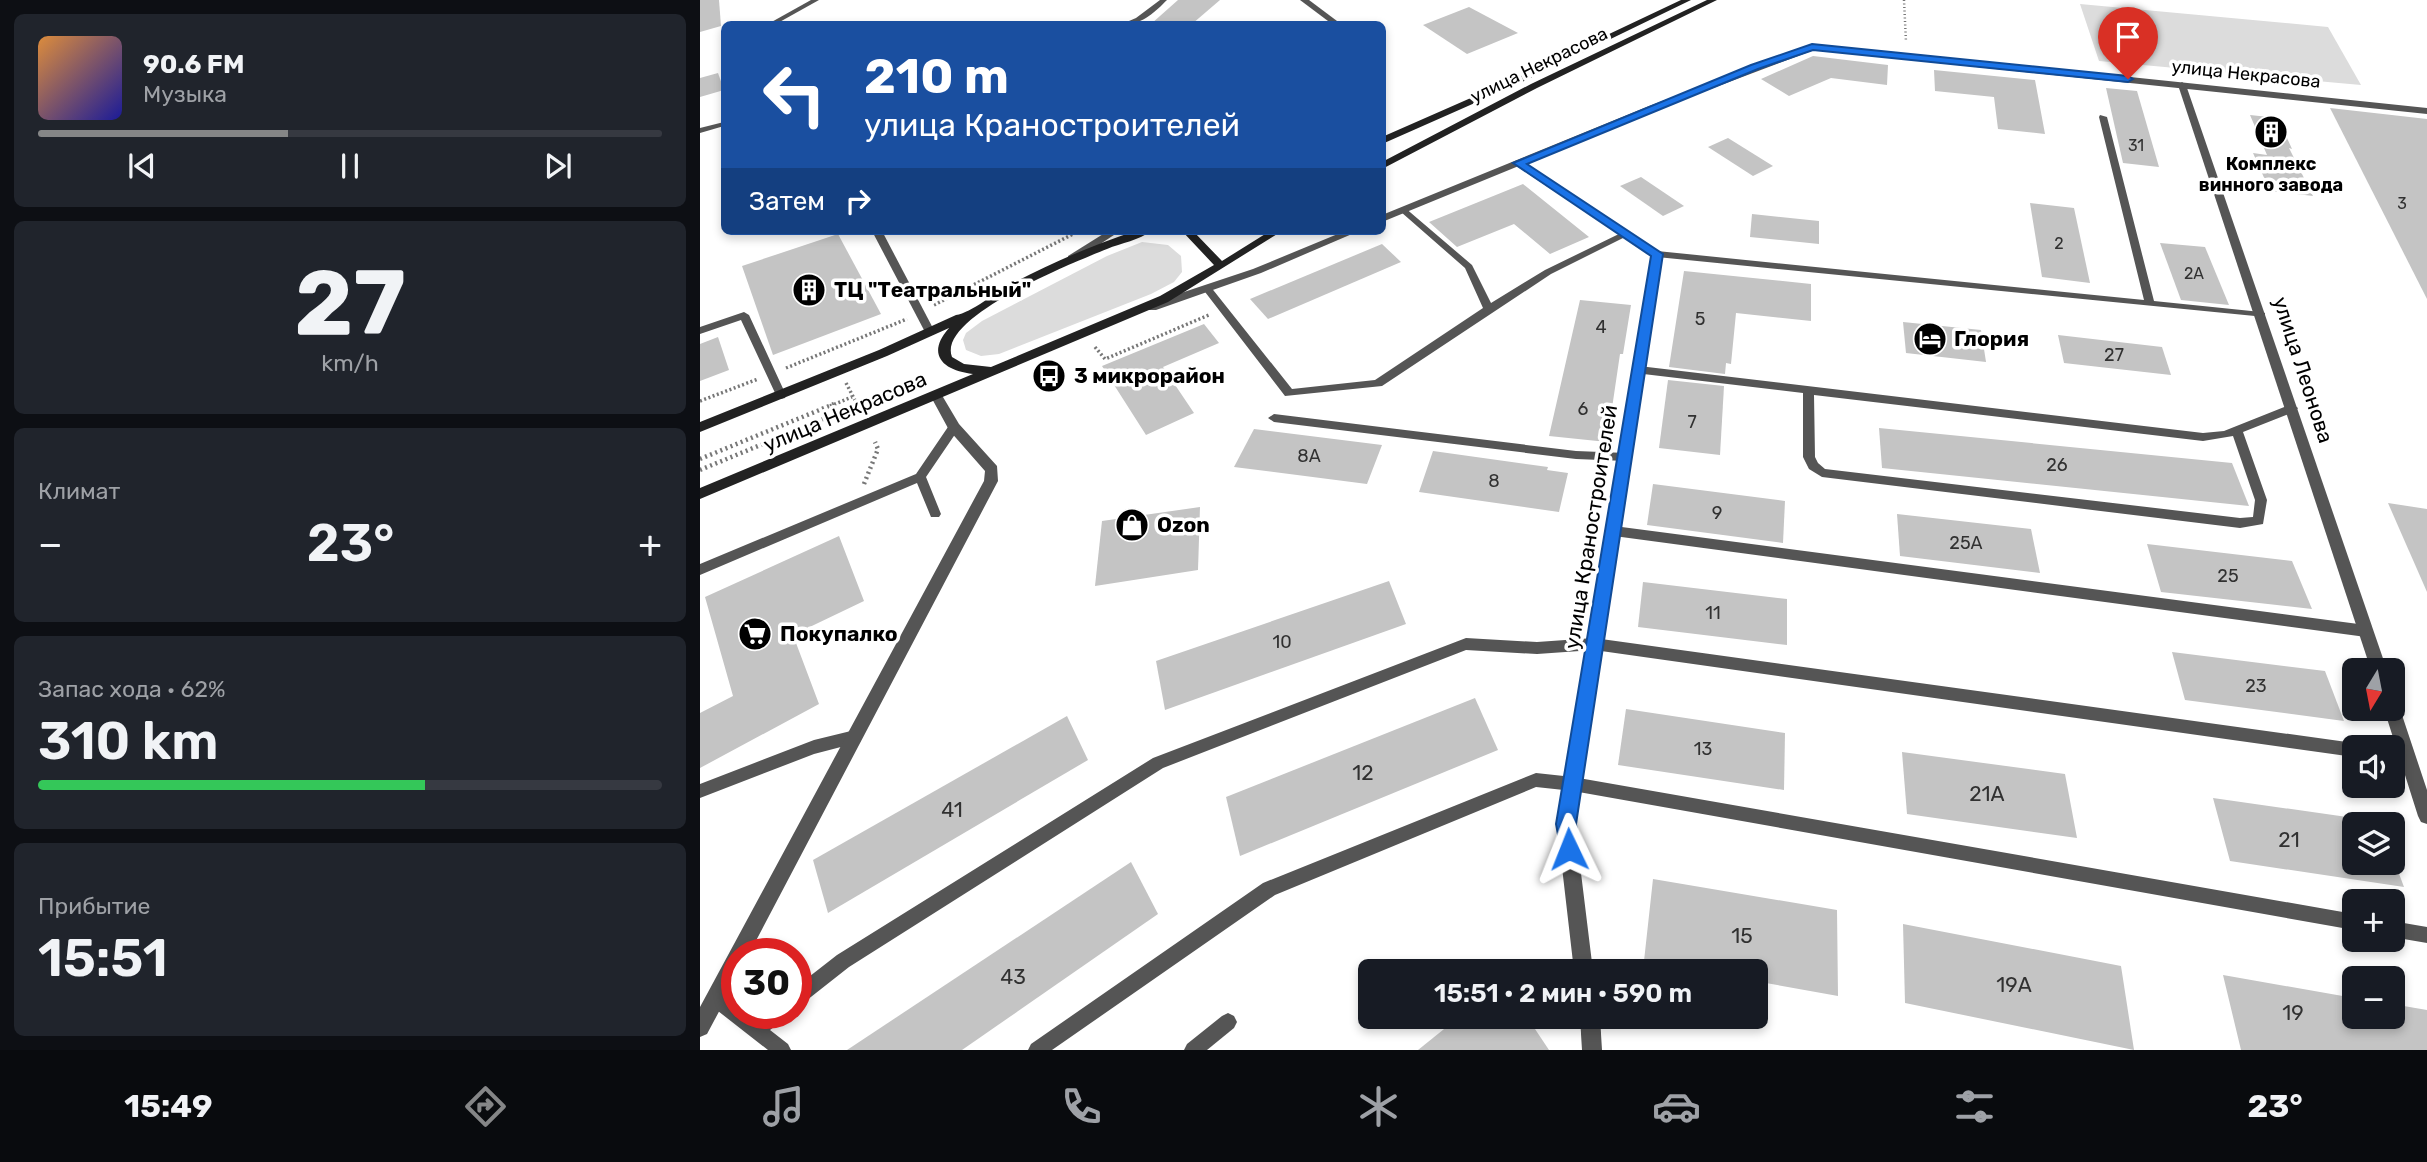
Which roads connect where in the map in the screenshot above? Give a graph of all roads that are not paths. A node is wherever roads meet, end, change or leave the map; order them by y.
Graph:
1 (816, 0) edge
2 (1164, 0) edge
3 (1687, 0) edge
4 (1713, 0) edge
5 (1308, 1) edge
6 (778, 21) edge
7 (1136, 21) edge
8 (1333, 21) edge
9 (2182, 85) junction
10 (2427, 111) edge
11 (2103, 117) dead end
12 (721, 125) edge
13 (700, 131) edge
14 (1386, 139) edge
15 (1518, 163) junction
16 (1386, 164) edge
17 (1404, 210) junction
18 (1386, 217) edge
19 (1626, 234) junction
20 (879, 235) edge
21 (1109, 235) edge
22 (1136, 235) edge
23 (1190, 235) edge
24 (1270, 235) edge
25 (1344, 235) edge
26 (1657, 254) junction
27 (1059, 266) junction
28 (1221, 266) junction
29 (1257, 271) junction
30 (1207, 288) junction
31 (2150, 304) junction
32 (1489, 309) junction
33 (974, 311) junction
34 (1134, 313) junction
35 (2261, 315) junction
36 (706, 326) edge
37 (700, 331) edge
38 (929, 332) junction
39 (1006, 367) junction
40 (1640, 370) junction
41 (1808, 391) junction
42 (781, 395) junction
43 (936, 395) junction
44 (2292, 408) junction
45 (1274, 418) dead end
46 (954, 427) junction
47 (700, 428) edge
48 (2236, 430) junction
49 (1626, 457) junction
50 (920, 477) junction
51 (700, 494) edge
52 (935, 514) dead end
53 (1614, 531) junction
54 (700, 570) edge
55 (2366, 631) junction
56 (1594, 645) junction
57 (2375, 658) edge
58 (855, 737) junction
59 (2342, 748) edge
60 (2405, 767) edge
61 (1573, 784) junction
62 (700, 791) edge
63 (2427, 816) edge
64 (2342, 920) edge
65 (2405, 931) edge
66 (2427, 935) edge
67 (748, 938) edge
68 (1583, 959) edge
69 (812, 986) edge
70 (721, 987) edge
71 (715, 998) junction
72 (721, 1002) edge
73 (1228, 1022) dead end
74 (700, 1027) edge
75 (758, 1029) edge
76 (1591, 1029) edge
77 (782, 1050) edge
78 (1037, 1050) edge
79 (1193, 1050) edge
80 (1592, 1050) edge

1 - 6 lane
2 - 7 lane
3 - 14 main road
4 - 16 main road, улица Некрасова
5 - 8 street
9 - 10 street, улица Некрасова
9 - 15 street, улица Некрасова
9 - 35 street, улица Леонова
11 - 31 lane
12 - 13 lane
15 - 17 street, улица Некрасова
15 - 19 street
17 - 18 street, улица Некрасова
17 - 32 lane
19 - 26 street
19 - 32 lane
20 - 38 lane
21 - 27 street
22 - 27 main road, улица Некрасова
23 - 28 main road
24 - 28 main road, улица Некрасова
25 - 29 street
26 - 31 lane
26 - 40 street, улица Краностроителей
27 - 33 main road, улица Некрасова
28 - 29 street
28 - 34 main road, улица Некрасова
29 - 30 street
30 - 32 lane
30 - 34 street
31 - 35 lane
33 - 38 main road, улица Некрасова
33 - 39 main road, улица Некрасова
34 - 39 main road, улица Некрасова
35 - 44 street, улица Леонова
36 - 37 lane
36 - 42 lane
38 - 42 main road, улица Некрасова
39 - 43 main road, улица Некрасова
40 - 41 lane
40 - 49 street, улица Краностроителей
41 - 48 lane
41 - 48 lane
42 - 47 main road, улица Некрасова
43 - 46 street
43 - 51 main road, улица Некрасова
44 - 48 lane
44 - 55 street, улица Леонова
45 - 49 lane
46 - 50 lane
46 - 58 street
49 - 53 street, улица Краностроителей
50 - 52 lane
50 - 54 lane
53 - 55 lane
53 - 56 street, улица Краностроителей
55 - 57 street, улица Леонова
56 - 59 lane
56 - 61 street, улица Краностроителей
56 - 69 lane
58 - 62 lane
58 - 67 street
60 - 63 street
61 - 64 lane
61 - 68 street, улица Краностроителей
61 - 78 lane
65 - 66 lane
70 - 71 street
71 - 72 lane
71 - 74 street
73 - 79 lane
75 - 77 lane
76 - 80 street

